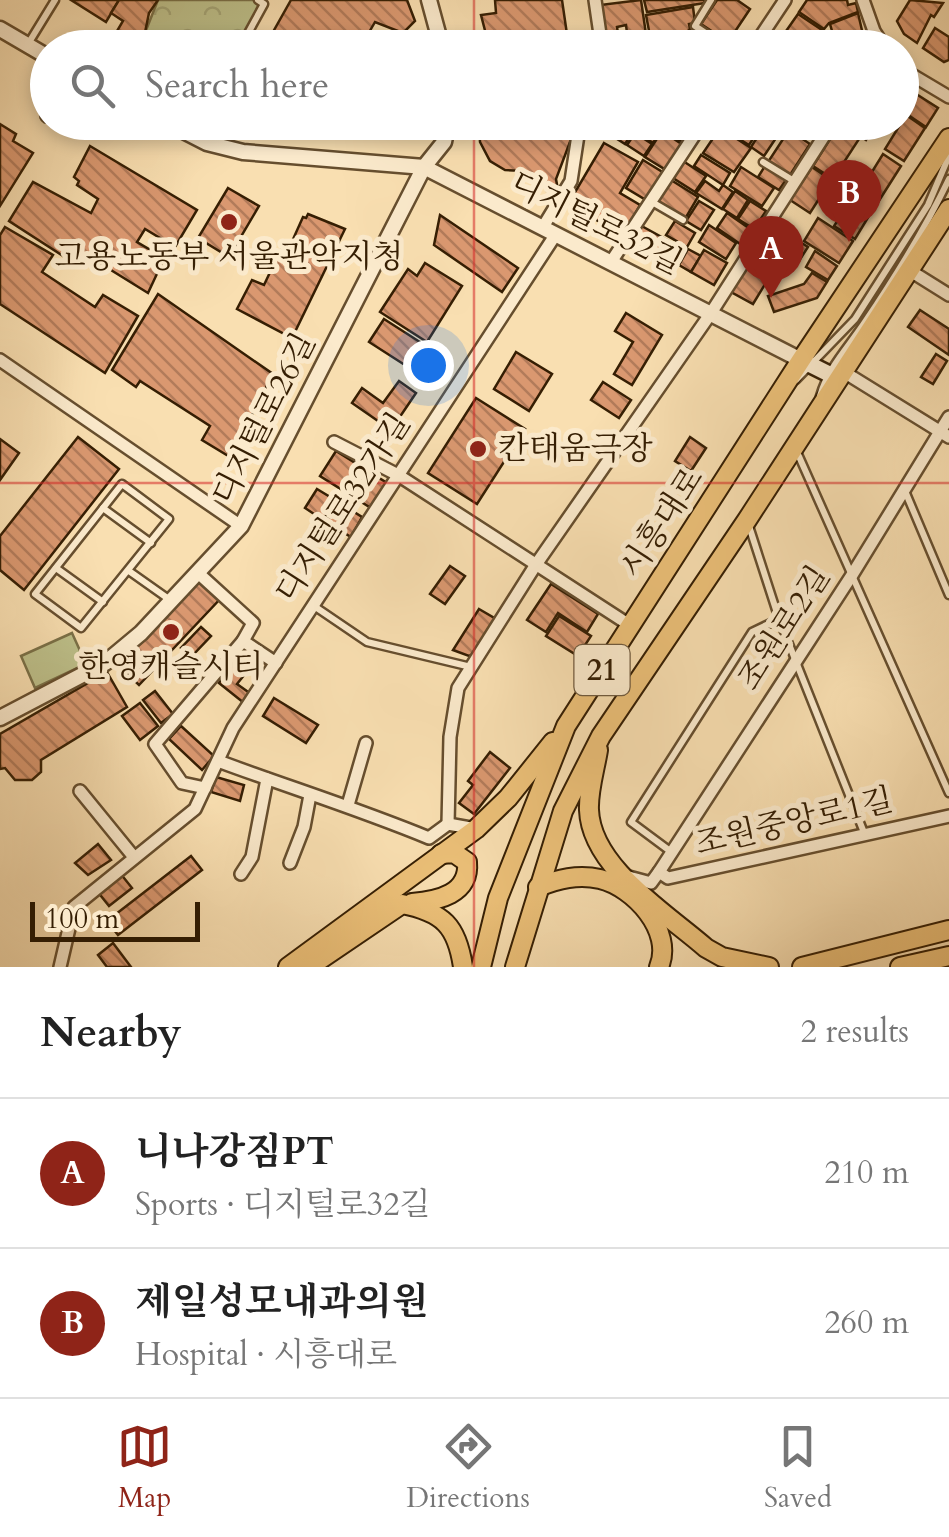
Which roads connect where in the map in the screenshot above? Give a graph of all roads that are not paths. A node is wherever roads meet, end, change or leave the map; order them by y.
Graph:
1 (56, 0) edge
2 (258, 0) edge
3 (429, 0) edge
4 (595, 0) edge
5 (711, 0) edge
6 (783, 0) edge
7 (863, 0) edge
8 (0, 30) edge
9 (37, 30) edge
10 (250, 30) edge
11 (437, 30) edge
12 (599, 30) edge
13 (701, 30) edge
14 (764, 30) edge
15 (868, 30) edge
16 (30, 40) edge
17 (27, 45) junction
18 (30, 47) edge
19 (919, 79) edge
20 (949, 97) edge
21 (949, 138) edge
22 (204, 140) edge
23 (444, 140) edge
24 (577, 140) edge
25 (690, 140) edge
26 (690, 140) edge
27 (821, 140) edge
28 (949, 156) edge
29 (763, 162) dead end
30 (424, 167) junction
31 (949, 179) edge
32 (794, 181) junction
33 (949, 200) edge
34 (650, 201) junction
35 (949, 209) edge
36 (683, 220) dead end
37 (929, 222) junction
38 (550, 230) junction
39 (610, 261) junction
40 (910, 270) junction
41 (949, 295) edge
42 (711, 312) junction
43 (0, 360) edge
44 (825, 369) junction
45 (949, 417) edge
46 (945, 434) edge
47 (334, 442) dead end
48 (795, 447) junction
49 (398, 476) junction
50 (904, 490) junction
51 (103, 508) junction
52 (747, 520) junction
53 (241, 526) junction
54 (151, 543) junction
55 (535, 566) junction
56 (56, 568) junction
57 (129, 571) junction
58 (197, 572) junction
59 (852, 576) junction
60 (949, 595) edge
61 (171, 600) junction
62 (103, 602) junction
63 (313, 606) junction
64 (779, 619) junction
65 (631, 626) junction
66 (243, 641) junction
67 (276, 662) junction
68 (796, 662) junction
69 (471, 667) junction
70 (0, 718) edge
71 (566, 726) junction
72 (601, 736) junction
73 (366, 743) dead end
74 (218, 761) junction
75 (266, 779) junction
76 (205, 788) junction
77 (80, 791) dead end
78 (949, 793) edge
79 (310, 795) junction
80 (348, 805) junction
81 (949, 816) edge
82 (448, 824) junction
83 (476, 829) junction
84 (865, 835) junction
85 (670, 850) junction
86 (441, 854) junction
87 (133, 856) junction
88 (290, 862) dead end
89 (659, 869) junction
90 (241, 874) dead end
91 (622, 876) junction
92 (538, 887) junction
93 (402, 904) junction
94 (949, 930) edge
95 (949, 956) edge
96 (911, 966) edge
97 (60, 967) edge
98 (288, 967) edge
99 (309, 967) edge
100 (463, 967) edge
101 (480, 967) edge
102 (516, 967) edge
103 (658, 967) edge
104 (769, 967) edge
105 (802, 967) edge

1 - 9 lane
2 - 10 lane
3 - 11 street
4 - 12 street
5 - 13 lane
6 - 14 street
7 - 15 street
8 - 17 street
16 - 17 lane
17 - 18 street
19 - 20 street
21 - 44 main road, 시흥대로 / 21
22 - 30 street, 디지털로32길
23 - 30 street, 디지털로26길
24 - 38 street, 디지털로32가길
25 - 34 street
26 - 39 lane
27 - 32 street
28 - 44 lane
29 - 32 lane
30 - 38 street, 디지털로32길
30 - 53 street, 디지털로26길
31 - 37 lane
32 - 42 street
33 - 37 lane
34 - 36 lane
34 - 39 street
35 - 40 main road, 시흥대로 / 21
37 - 44 lane
38 - 39 street, 디지털로32길
38 - 49 street, 디지털로32가길
39 - 42 street, 디지털로32길
40 - 41 street
40 - 44 main road, 시흥대로 / 21
42 - 44 street, 디지털로32길
42 - 55 street
43 - 53 street
44 - 46 street
44 - 48 main road, 시흥대로 / 21
44 - 65 main road, 시흥대로 / 21
45 - 46 street, 조원로2길
46 - 50 street, 조원로2길
47 - 49 street
48 - 52 main road, 시흥대로 / 21
48 - 59 lane
49 - 55 street
49 - 63 street, 디지털로32가길
50 - 59 street, 조원로2길
50 - 60 lane
51 - 54 lane
51 - 54 lane
51 - 56 lane
52 - 64 lane
52 - 72 main road, 시흥대로 / 21
53 - 58 street, 디지털로26길
54 - 57 lane
55 - 65 street
55 - 69 street
56 - 62 lane
56 - 62 lane
57 - 61 lane
57 - 62 lane
58 - 61 street, 디지털로26길
58 - 66 street, 디지털로32가길
59 - 68 street, 조원로2길
59 - 78 lane
61 - 70 street, 디지털로26길
63 - 67 street, 디지털로32가길
63 - 69 lane
64 - 68 lane
64 - 85 lane
65 - 71 main road, 시흥대로 / 21
66 - 67 street
66 - 76 street
67 - 74 street, 디지털로32가길
68 - 84 lane
68 - 85 street, 조원로2길
69 - 82 street
71 - 83 main road
71 - 101 main road, 시흥대로 / 21
72 - 91 main road
72 - 92 main road, 시흥대로 / 21
73 - 80 street
74 - 75 street
74 - 76 street, 디지털로32가길
75 - 79 street
75 - 90 street
76 - 87 street, 디지털로32가길
77 - 87 street
79 - 80 street
79 - 88 street
80 - 82 street
81 - 84 street, 조원중앙로1길
82 - 83 street
83 - 86 main road
84 - 89 street, 조원중앙로1길
85 - 89 street, 조원로2길
86 - 93 main road
86 - 98 main road
87 - 97 street, 디지털로32가길
89 - 91 street, 조원중앙로1길
91 - 104 main road
92 - 102 main road, 시흥대로 / 21
92 - 103 main road
93 - 99 main road
93 - 100 main road
94 - 105 main road
95 - 96 main road

